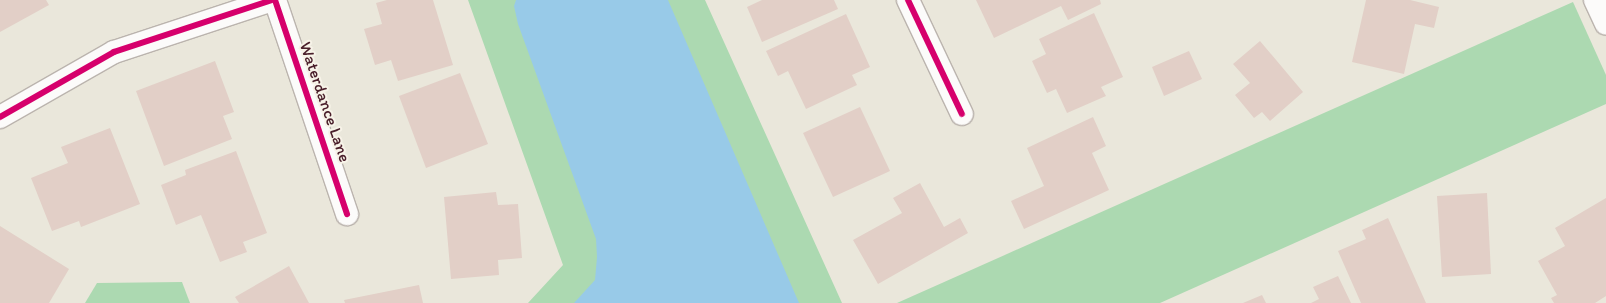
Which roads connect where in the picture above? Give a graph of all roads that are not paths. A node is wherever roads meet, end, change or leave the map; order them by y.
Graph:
1 (272, 0) edge
2 (275, 0) edge
3 (908, 0) edge
4 (1595, 0) edge
5 (1606, 24) edge
6 (962, 114) dead end
7 (0, 116) edge
8 (347, 214) dead end

1 - 7 street
2 - 8 street, Waterdance Lane
3 - 6 street
4 - 5 street

